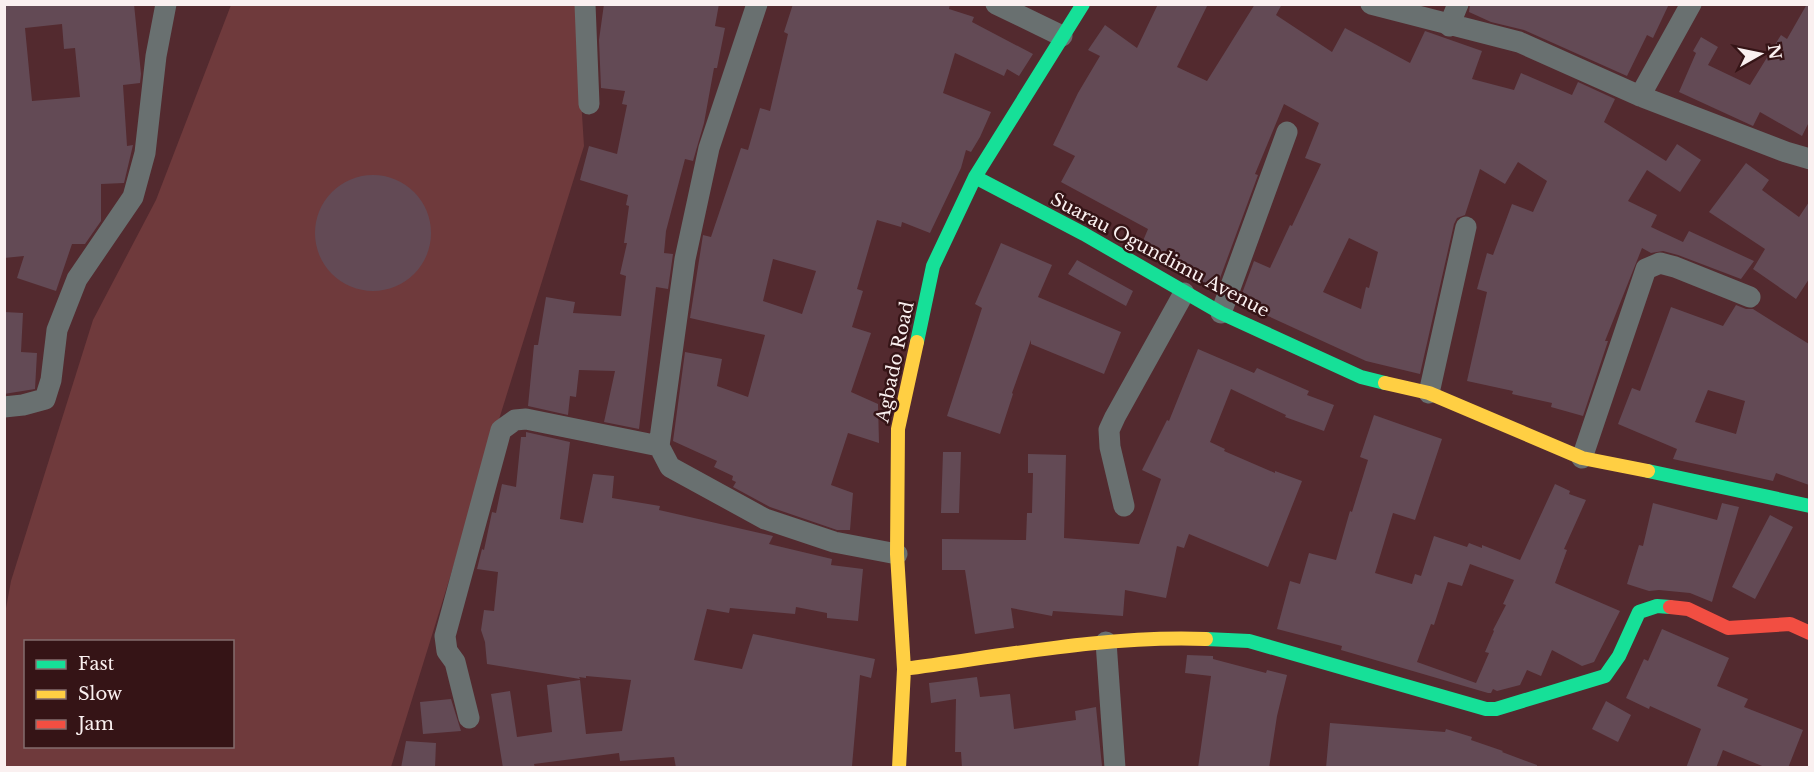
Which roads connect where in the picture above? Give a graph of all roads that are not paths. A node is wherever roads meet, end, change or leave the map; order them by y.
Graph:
1 (166, 4) edge
2 (585, 4) edge
3 (757, 4) edge
4 (996, 4) edge
5 (1083, 4) edge
6 (1371, 4) edge
7 (1458, 4) edge
8 (1691, 4) edge
9 (1449, 26) junction
10 (1062, 36) junction
11 (1640, 96) junction
12 (589, 104) dead end
13 (1287, 132) dead end
14 (1809, 159) edge
15 (975, 177) junction
16 (1466, 227) dead end
17 (1184, 293) junction
18 (1750, 297) dead end
19 (1221, 313) junction
20 (1429, 393) junction
21 (4, 407) edge
22 (659, 446) junction
23 (1582, 458) junction
24 (1124, 506) dead end
25 (1809, 506) edge
26 (897, 554) junction
27 (1809, 633) edge
28 (1106, 642) junction
29 (904, 669) junction
30 (469, 718) dead end
31 (899, 768) edge
32 (1115, 768) edge

1 - 21 street
2 - 12 street
3 - 22 street
4 - 10 street
5 - 10 street, Agbado Road
6 - 9 street
7 - 9 street
8 - 11 street
9 - 11 street
10 - 15 street, Agbado Road
11 - 14 street
13 - 19 street
15 - 17 street, Suarau Ogundimu Avenue
15 - 26 street, Agbado Road
16 - 20 street
17 - 19 street, Suarau Ogundimu Avenue
17 - 24 street
18 - 23 street
19 - 20 street, Suarau Ogundimu Avenue
20 - 23 street, Suarau Ogundimu Avenue
22 - 26 street
22 - 30 street
23 - 25 street, Suarau Ogundimu Avenue
26 - 29 street, Agbado Road
27 - 28 street
28 - 29 street
28 - 32 street
29 - 31 street, Agbado Road

